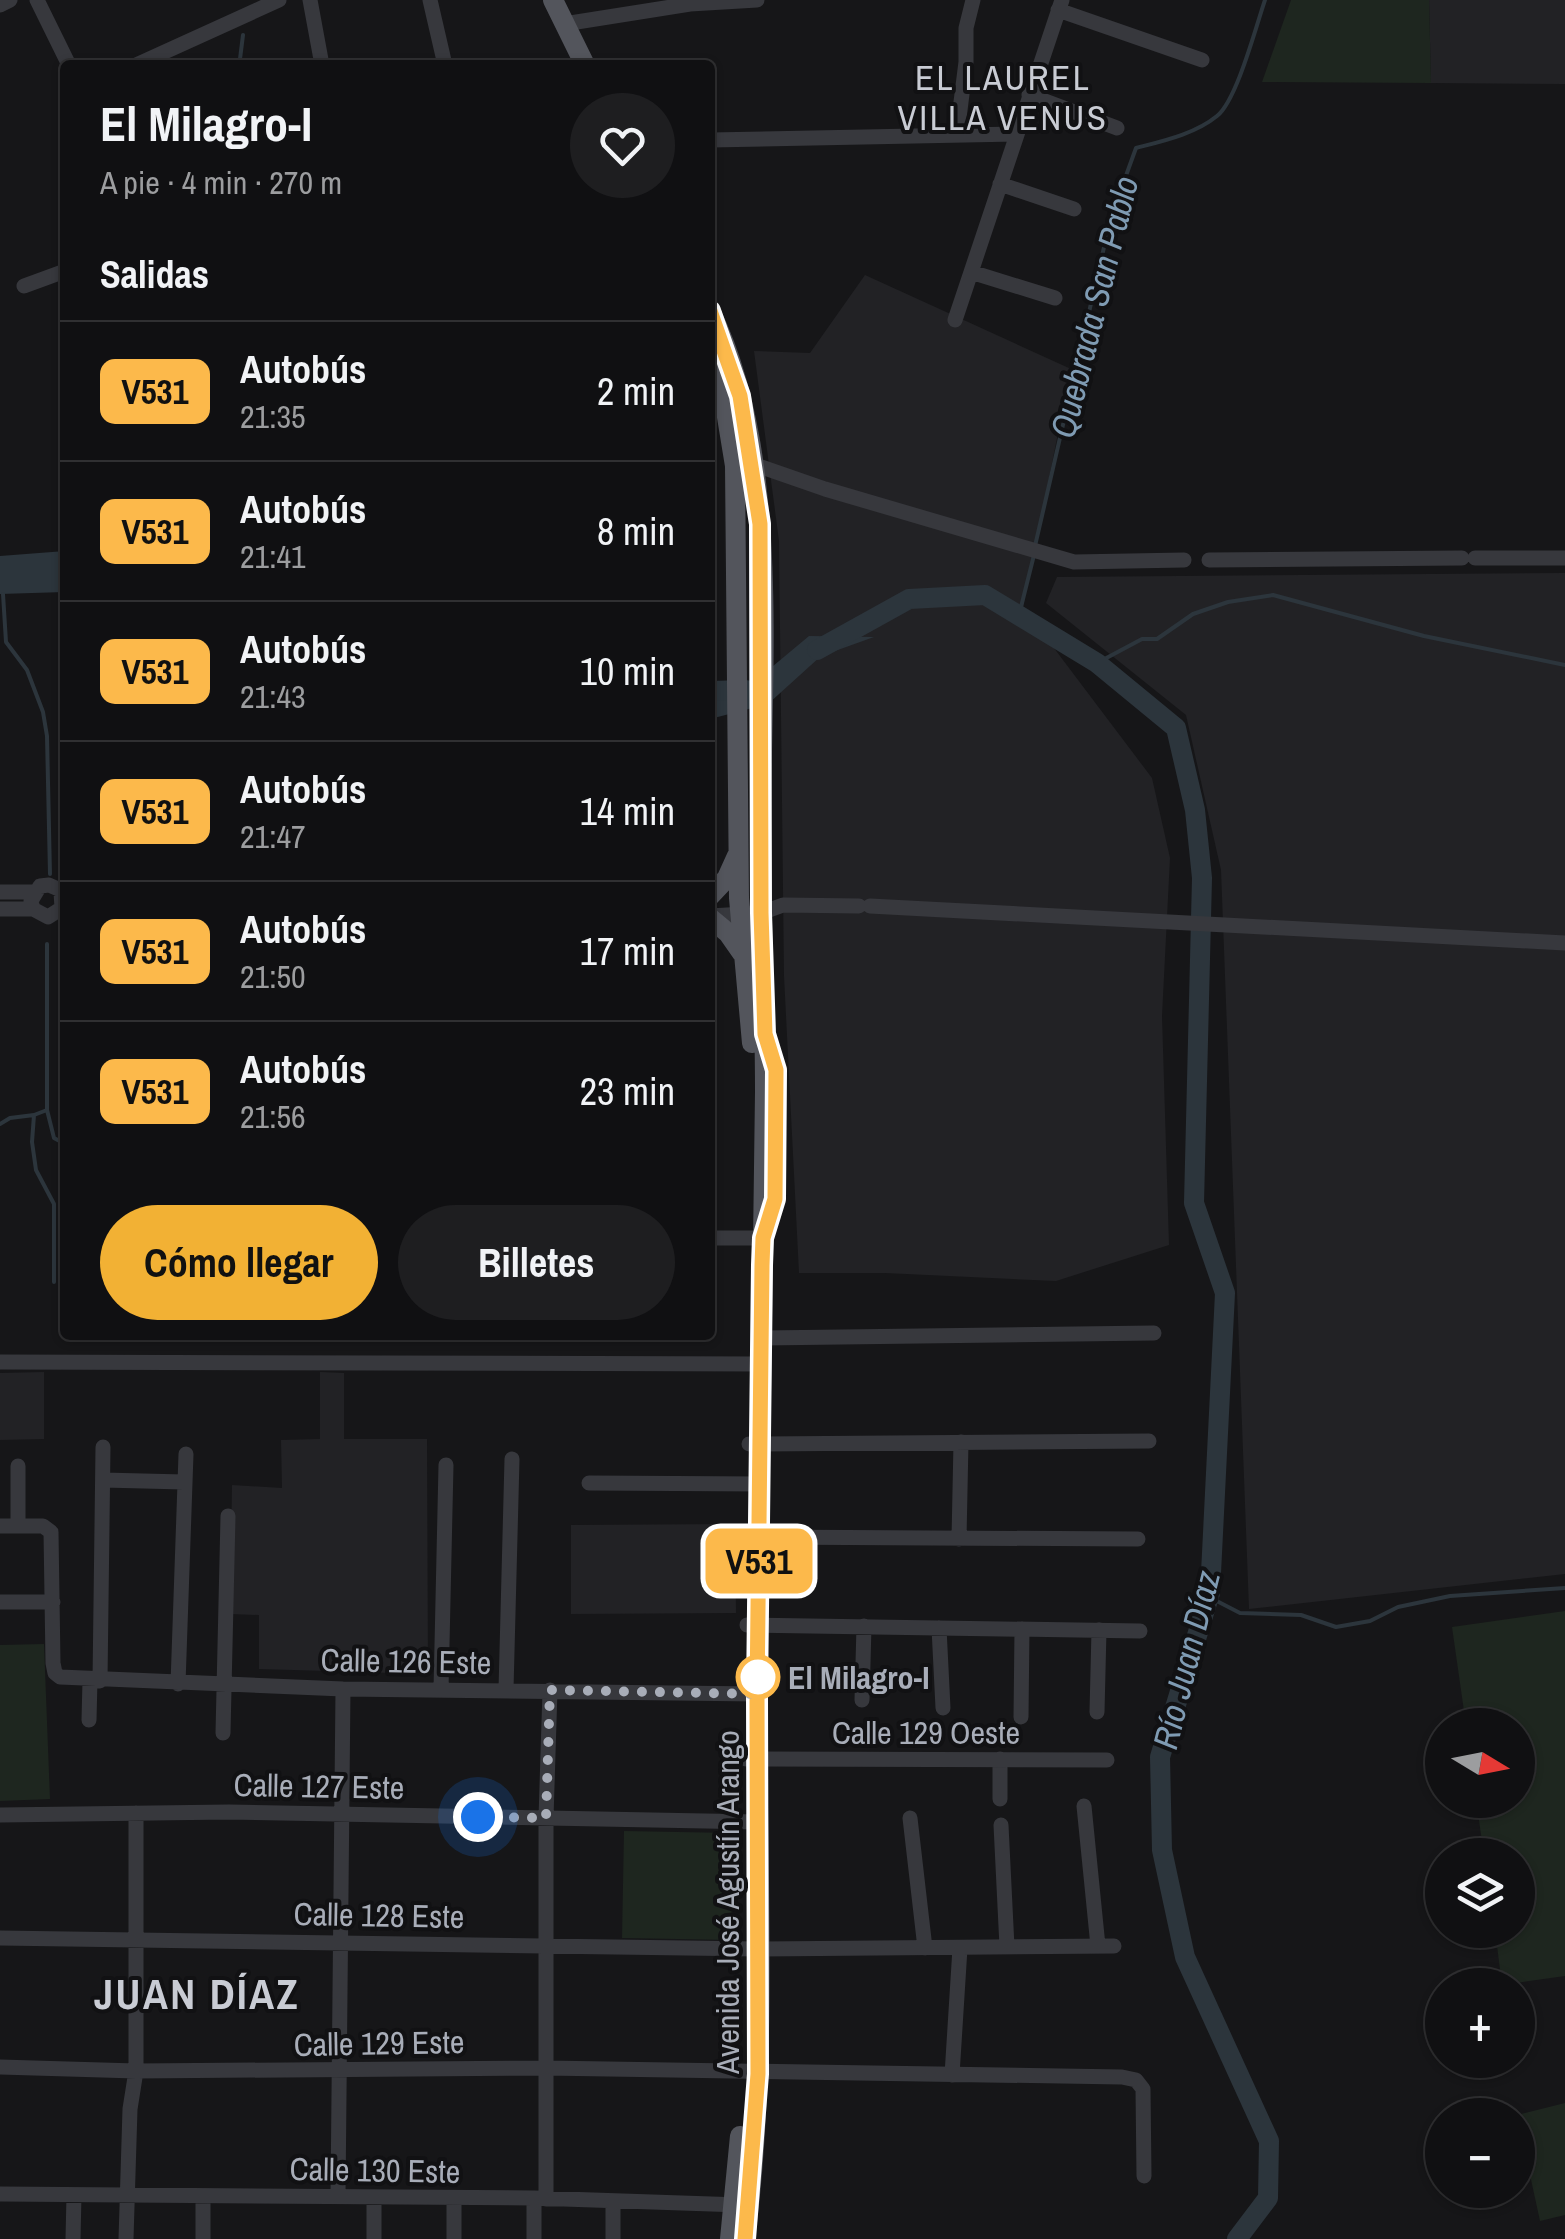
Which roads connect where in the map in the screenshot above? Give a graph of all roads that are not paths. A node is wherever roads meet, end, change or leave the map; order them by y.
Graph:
1 (10, 0) edge
2 (37, 0) edge
3 (278, 0) edge
4 (310, 0) edge
5 (430, 0) edge
6 (552, 0) edge
7 (756, 0) edge
8 (973, 0) edge
9 (689, 2) edge
10 (0, 5) edge
11 (1060, 5) edge
12 (564, 24) junction
13 (67, 60) edge
14 (147, 60) edge
15 (321, 60) edge
16 (444, 60) edge
17 (582, 60) edge
18 (1202, 60) dead end
19 (1029, 96) junction
20 (1117, 128) dead end
21 (957, 134) junction
22 (1016, 134) junction
23 (715, 140) edge
24 (1000, 184) junction
25 (1074, 209) dead end
26 (972, 272) junction
27 (60, 273) edge
28 (24, 286) dead end
29 (1054, 298) dead end
30 (956, 320) dead end
31 (715, 324) edge
32 (715, 377) edge
33 (728, 427) junction
34 (753, 464) junction
35 (734, 498) junction
36 (1565, 558) edge
37 (1184, 560) dead end
38 (1209, 560) dead end
39 (738, 854) junction
40 (0, 892) edge
41 (34, 892) junction
42 (715, 892) edge
43 (60, 897) edge
44 (715, 899) edge
45 (60, 903) edge
46 (750, 905) junction
47 (33, 909) junction
48 (0, 910) edge
49 (715, 916) edge
50 (715, 921) edge
51 (1565, 942) edge
52 (744, 956) junction
53 (715, 1238) edge
54 (757, 1238) junction
55 (1154, 1333) dead end
56 (763, 1338) junction
57 (0, 1362) edge
58 (756, 1364) junction
59 (1149, 1441) dead end
60 (961, 1442) junction
61 (755, 1444) junction
62 (102, 1448) dead end
63 (186, 1454) dead end
64 (512, 1460) dead end
65 (446, 1465) dead end
66 (18, 1466) dead end
67 (103, 1480) junction
68 (184, 1482) junction
69 (590, 1482) dead end
70 (754, 1483) junction
71 (228, 1516) dead end
72 (0, 1526) edge
73 (18, 1526) junction
74 (754, 1537) junction
75 (959, 1539) junction
76 (1138, 1539) dead end
77 (0, 1602) edge
78 (53, 1602) junction
79 (753, 1624) junction
80 (864, 1626) junction
81 (939, 1628) junction
82 (1022, 1629) junction
83 (1100, 1630) junction
84 (1140, 1631) dead end
85 (95, 1680) junction
86 (178, 1684) junction
87 (224, 1685) junction
88 (343, 1689) junction
89 (441, 1690) junction
90 (506, 1690) junction
91 (550, 1690) junction
92 (752, 1693) junction
93 (862, 1700) dead end
94 (943, 1708) dead end
95 (1098, 1712) dead end
96 (1021, 1716) dead end
97 (90, 1720) dead end
98 (223, 1733) dead end
99 (752, 1759) junction
100 (1000, 1759) junction
101 (1107, 1760) dead end
102 (1000, 1799) dead end
103 (1084, 1806) dead end
104 (136, 1813) junction
105 (0, 1815) edge
106 (340, 1815) junction
107 (546, 1818) junction
108 (910, 1818) dead end
109 (752, 1822) junction
110 (1002, 1825) dead end
111 (0, 1938) edge
112 (136, 1938) junction
113 (340, 1942) junction
114 (545, 1946) junction
115 (1007, 1947) junction
116 (925, 1948) junction
117 (960, 1948) junction
118 (751, 1949) junction
119 (0, 2068) edge
120 (546, 2068) junction
121 (136, 2071) junction
122 (338, 2071) junction
123 (752, 2074) junction
124 (952, 2076) junction
125 (1144, 2176) dead end
126 (0, 2194) edge
127 (74, 2195) junction
128 (126, 2195) junction
129 (203, 2196) junction
130 (338, 2196) junction
131 (374, 2198) junction
132 (454, 2199) junction
133 (540, 2199) junction
134 (613, 2201) junction
135 (742, 2205) junction
136 (73, 2239) edge
137 (126, 2239) edge
138 (202, 2239) edge
139 (374, 2239) edge
140 (454, 2239) edge
141 (534, 2239) edge
142 (613, 2239) edge
143 (730, 2239) edge
144 (745, 2239) edge

1 - 10 street
2 - 13 street
3 - 14 street
4 - 15 street
5 - 16 street
6 - 12 main road
7 - 9 street
8 - 21 street
9 - 12 street
11 - 18 street
11 - 19 street
12 - 17 main road
19 - 20 street
19 - 22 street
21 - 22 street
21 - 23 street
22 - 24 street
24 - 25 street
24 - 26 street
26 - 29 street
26 - 30 street
27 - 28 street
31 - 34 main road, Avenida José Agustín Arango
32 - 33 main road, Avenida José Agustín Arango
33 - 34 main road
33 - 35 main road, Avenida José Agustín Arango
34 - 35 main road
34 - 37 street
34 - 46 main road, Avenida José Agustín Arango
35 - 39 main road, Avenida José Agustín Arango
36 - 38 street
39 - 42 main road
39 - 46 main road, Avenida José Agustín Arango
40 - 41 street
41 - 43 street
41 - 47 street
44 - 46 street
45 - 47 street
46 - 49 street
46 - 51 street
46 - 52 main road, Avenida José Agustín Arango
46 - 54 main road, Avenida José Agustín Arango
47 - 48 street
50 - 52 main road
52 - 54 main road, Avenida José Agustín Arango
53 - 54 street
54 - 56 main road, Avenida José Agustín Arango
54 - 58 main road, Avenida José Agustín Arango
55 - 56 street
56 - 58 main road, Avenida José Agustín Arango
57 - 58 street
58 - 61 main road, Avenida José Agustín Arango
59 - 60 street
60 - 61 street
60 - 75 street
61 - 70 main road, Avenida José Agustín Arango
62 - 67 street
63 - 68 street
64 - 90 street
65 - 89 street
66 - 73 street
67 - 68 street
67 - 85 street
68 - 86 street
69 - 70 street
70 - 74 main road, Avenida José Agustín Arango
71 - 87 street
72 - 73 street
73 - 78 street
74 - 75 street
74 - 79 main road, Avenida José Agustín Arango
75 - 76 street
77 - 78 street
78 - 85 street, Calle 126 Este
79 - 80 street
79 - 92 main road, Avenida José Agustín Arango
80 - 81 street
80 - 93 street
81 - 82 street
81 - 94 street
82 - 83 street
82 - 96 street
83 - 84 street
83 - 95 street
85 - 86 street, Calle 126 Este
85 - 97 street
86 - 87 street, Calle 126 Este
87 - 88 street, Calle 126 Este
87 - 98 street
88 - 89 street, Calle 126 Este
88 - 106 street
89 - 90 street, Calle 126 Este
90 - 91 street, Calle 126 Este
91 - 92 street, Calle 126 Este
91 - 107 street
92 - 99 main road, Avenida José Agustín Arango
99 - 100 street, Calle 129 Oeste
99 - 109 main road, Avenida José Agustín Arango
100 - 101 street, Calle 129 Oeste
100 - 102 street
103 - 115 street, Calle 128 Este
104 - 105 street, Calle 127 Este
104 - 106 street, Calle 127 Este
104 - 112 street
106 - 107 street, Calle 127 Este
106 - 113 street
107 - 109 street, Calle 127 Este
107 - 114 street
108 - 116 street
109 - 118 main road, Avenida José Agustín Arango
110 - 115 street
111 - 112 street, Calle 128 Este
112 - 113 street, Calle 128 Este
112 - 121 street
113 - 114 street, Calle 128 Este
113 - 122 street
114 - 118 street, Calle 128 Este
114 - 120 street
115 - 117 street, Calle 128 Este
116 - 117 street, Calle 128 Este
116 - 118 street, Calle 128 Este
117 - 124 street
118 - 123 main road, Avenida José Agustín Arango
119 - 121 street, Calle 129 Este
120 - 122 street, Calle 129 Este
120 - 123 street, Calle 129 Este
120 - 133 street
121 - 122 street, Calle 129 Este
121 - 128 street
122 - 130 street
123 - 124 street, Calle 129 Este
123 - 135 main road, Avenida José Agustín Arango
124 - 125 street, Calle 129 Este
126 - 127 street, Calle 130 Este
127 - 128 street, Calle 130 Este
127 - 136 street
128 - 129 street, Calle 130 Este
128 - 137 street
129 - 130 street, Calle 130 Este
129 - 138 street
130 - 131 street, Calle 130 Este
131 - 132 street, Calle 130 Este
131 - 139 street
132 - 133 street, Calle 130 Este
132 - 140 street
133 - 134 street, Calle 130 Este
133 - 141 street
134 - 135 street, Calle 130 Este
134 - 142 street
135 - 143 main road, Avenida José Agustín Arango
135 - 144 main road, Avenida José Agustín Arango

